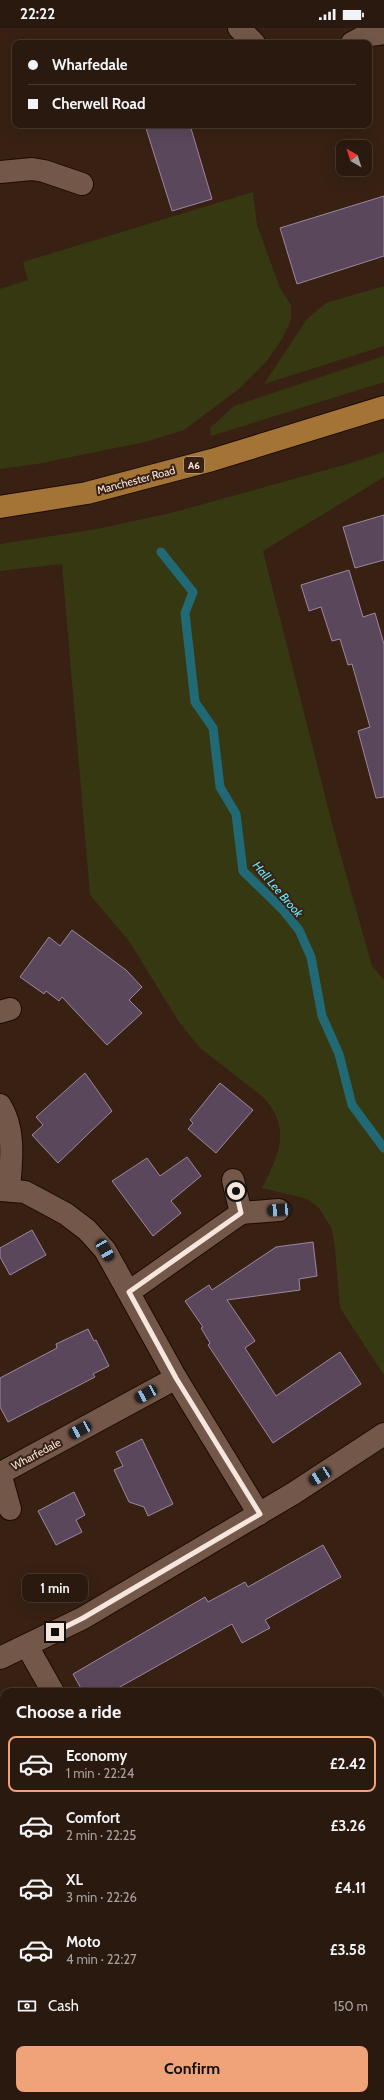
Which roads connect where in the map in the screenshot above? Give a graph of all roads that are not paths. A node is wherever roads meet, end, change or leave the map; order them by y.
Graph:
1 (239, 28) edge
2 (384, 33) edge
3 (251, 40) edge
4 (358, 40) edge
5 (0, 172) edge
6 (82, 184) dead end
7 (384, 407) edge
8 (0, 507) edge
9 (0, 1105) edge
10 (233, 1180) dead end
11 (5, 1190) edge
12 (279, 1210) dead end
13 (241, 1213) junction
14 (129, 1292) junction
15 (176, 1378) junction
16 (384, 1434) edge
17 (0, 1473) edge
18 (10, 1509) dead end
19 (260, 1514) junction
20 (28, 1646) junction
21 (0, 1658) edge
22 (51, 1688) edge

1 - 3 street
2 - 4 street
5 - 6 street
7 - 8 main road, Manchester Road / A6
9 - 11 street
10 - 13 street
11 - 14 street
12 - 13 street
13 - 14 street
14 - 15 street
15 - 17 street, Wharfedale
15 - 19 street
16 - 19 street
17 - 18 street, Wharfedale
19 - 20 street
20 - 21 street
20 - 22 street

